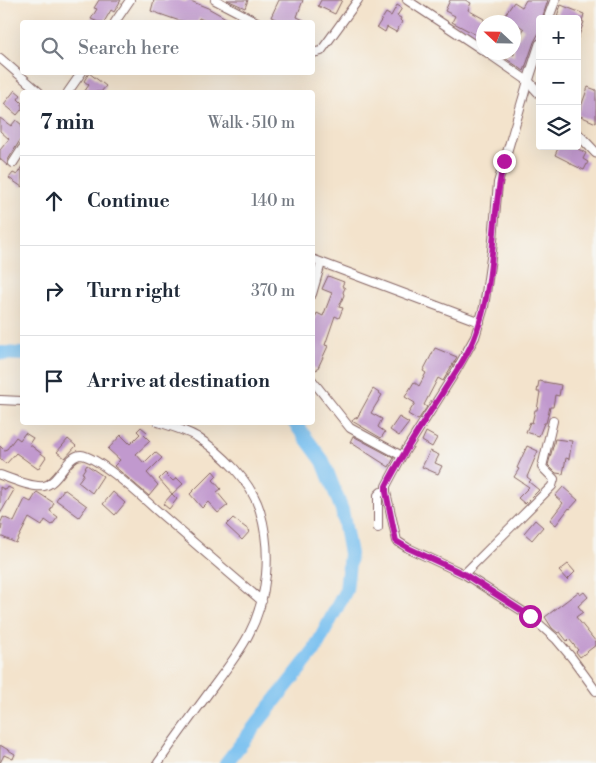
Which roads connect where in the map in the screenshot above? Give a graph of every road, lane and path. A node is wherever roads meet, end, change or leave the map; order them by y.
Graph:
1 (130, 0) edge
2 (215, 0) edge
3 (358, 0) edge
4 (407, 0) edge
5 (555, 0) edge
6 (549, 15) edge
7 (116, 20) edge
8 (254, 20) edge
9 (476, 46) edge
10 (315, 52) edge
11 (536, 56) edge
12 (0, 58) edge
13 (497, 60) edge
14 (80, 75) edge
15 (528, 81) junction
16 (37, 90) edge
17 (69, 90) edge
18 (536, 90) edge
19 (581, 137) edge
20 (20, 151) edge
21 (596, 153) edge
22 (13, 163) dead end
23 (315, 260) edge
24 (321, 263) junction
25 (315, 284) edge
26 (480, 322) junction
27 (315, 384) edge
28 (0, 400) edge
29 (20, 401) edge
30 (553, 421) dead end
31 (166, 425) edge
32 (402, 456) junction
33 (0, 475) edge
34 (386, 492) junction
35 (378, 528) dead end
36 (464, 574) junction
37 (262, 601) junction
38 (596, 691) edge
39 (158, 763) edge

1 - 7 street
2 - 8 street
3 - 10 street
4 - 9 street
5 - 6 street
11 - 15 street
12 - 16 street
13 - 15 street
14 - 17 street
15 - 18 street
15 - 26 street
19 - 21 street
20 - 22 street
23 - 24 street
24 - 25 street
24 - 26 street
26 - 32 street
27 - 32 street
28 - 29 street
30 - 36 street
31 - 37 street
32 - 34 street
33 - 37 street
34 - 35 street
34 - 36 street
36 - 38 street
37 - 39 street

